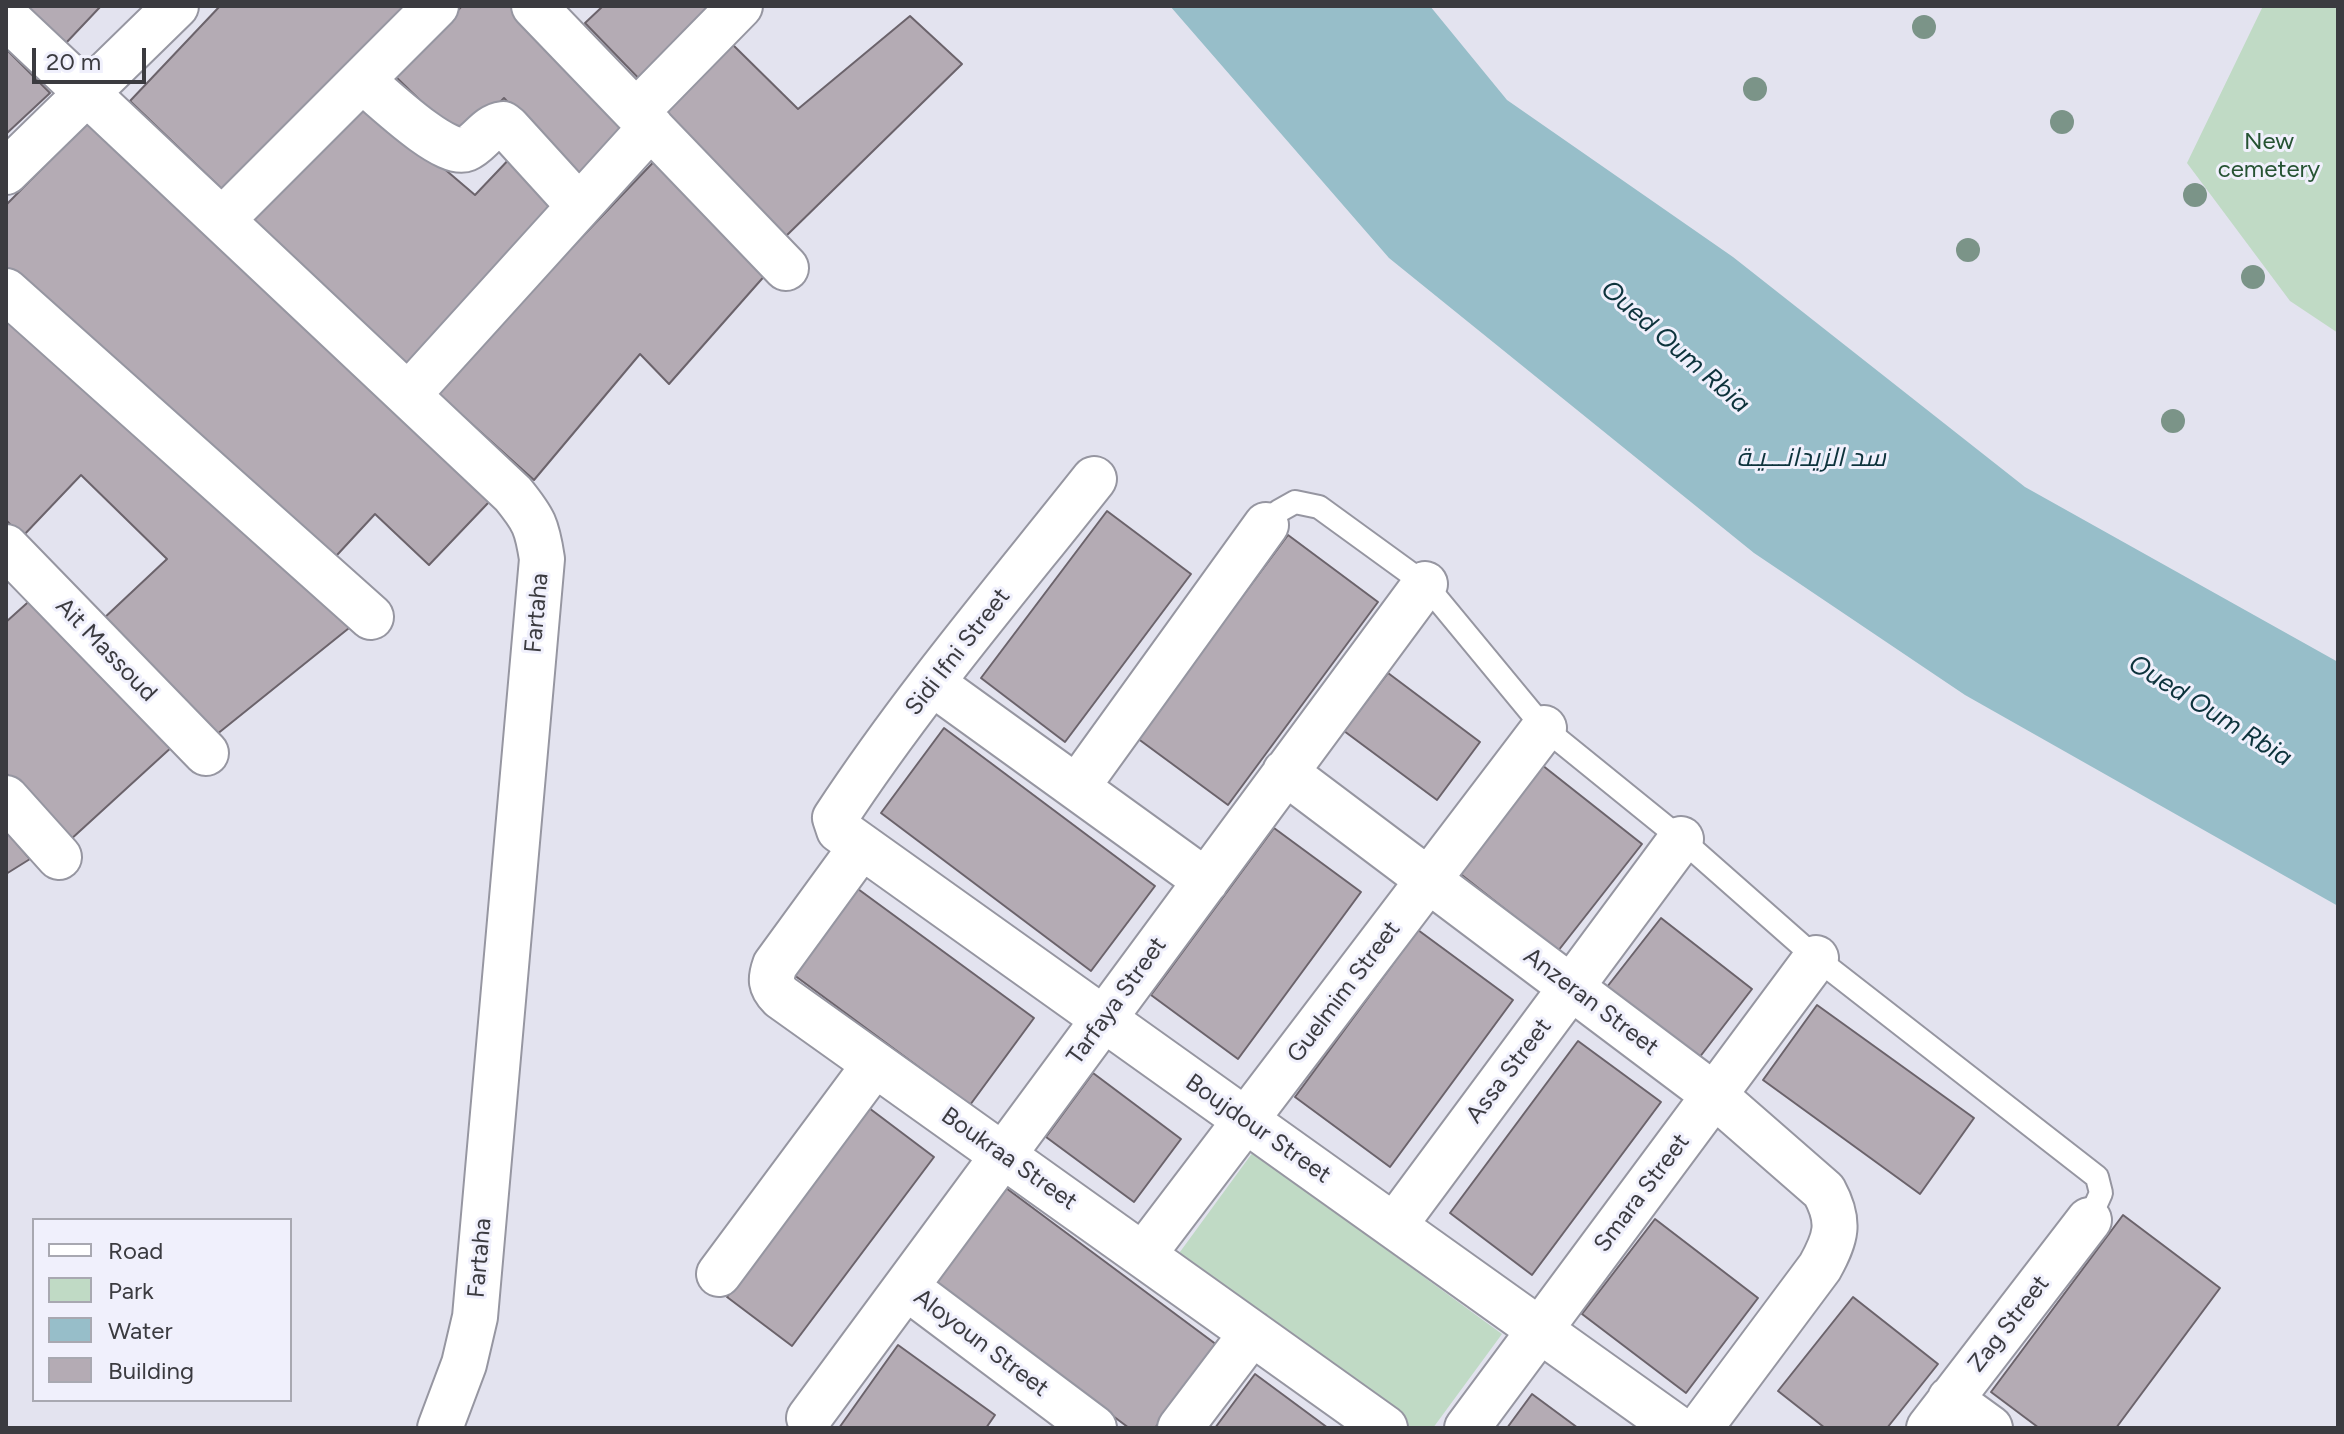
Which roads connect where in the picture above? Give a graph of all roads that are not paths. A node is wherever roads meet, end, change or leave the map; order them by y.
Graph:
1 (176, 6) edge
2 (436, 6) edge
3 (740, 6) edge
4 (558, 14) edge
5 (6, 17) edge
6 (362, 80) junction
7 (87, 93) junction
8 (644, 120) junction
9 (6, 172) edge
10 (579, 206) junction
11 (222, 220) junction
12 (786, 268) dead end
13 (6, 291) edge
14 (408, 395) junction
15 (1094, 479) dead end
16 (1266, 525) joint
17 (13, 568) edge
18 (1425, 584) junction
19 (371, 617) dead end
20 (932, 683) junction
21 (1544, 728) junction
22 (206, 753) dead end
23 (1285, 772) junction
24 (1077, 787) junction
25 (6, 798) edge
26 (850, 838) junction
27 (1681, 839) junction
28 (59, 857) dead end
29 (1429, 880) junction
30 (1206, 881) junction
31 (1816, 958) junction
32 (1571, 987) junction
33 (1103, 1020) junction
34 (875, 1064) junction
35 (1714, 1095) junction
36 (1246, 1121) junction
37 (1003, 1155) junction
38 (2089, 1220) joint
39 (1394, 1226) junction
40 (1143, 1255) junction
41 (719, 1274) dead end
42 (906, 1287) junction
43 (1540, 1330) junction
44 (1252, 1333) junction
45 (1048, 1414) edge
46 (1940, 1414) edge
47 (809, 1418) dead end
48 (1701, 1426) edge
49 (440, 1428) edge
50 (1094, 1428) edge
51 (1180, 1428) edge
52 (1385, 1428) edge
53 (1467, 1428) edge
54 (1990, 1428) edge

1 - 7 street
2 - 6 street
3 - 8 street
4 - 8 street
5 - 7 street, Fartaha
6 - 10 street
6 - 11 street
7 - 9 street
7 - 11 street, Fartaha
8 - 10 street
8 - 12 street
10 - 14 street
11 - 14 street, Fartaha
13 - 19 street
14 - 49 street, Fartaha
15 - 20 street, Sidi Ifni Street
16 - 18 lane
16 - 24 street
17 - 22 street, Ait Massoud
18 - 21 lane
18 - 23 street, Tarfaya Street
20 - 24 street
20 - 26 street, Sidi Ifni Street
21 - 27 lane
21 - 29 street, Guelmim Street
23 - 29 street, Anzeran Street
23 - 30 street, Tarfaya Street
24 - 30 street
25 - 28 street
26 - 33 street, Boujdour Street
26 - 34 street, Boukraa Street
27 - 31 lane
27 - 32 street, Assa Street
29 - 32 street, Anzeran Street
29 - 36 street, Guelmim Street
30 - 33 street, Tarfaya Street
31 - 35 street, Smara Street
31 - 38 lane
32 - 35 street, Anzeran Street
32 - 39 street, Assa Street
33 - 36 street, Boujdour Street
33 - 37 street, Tarfaya Street
34 - 37 street, Boukraa Street
34 - 41 street
35 - 43 street, Smara Street
35 - 48 street, Anzeran Street
36 - 39 street, Boujdour Street
36 - 40 street, Guelmim Street
37 - 40 street, Boukraa Street
37 - 42 street, Tarfaya Street
38 - 46 street, Zag Street
39 - 43 street, Boujdour Street
40 - 44 street, Boukraa Street
42 - 45 street, Aloyoun Street
42 - 47 street, Tarfaya Street
43 - 48 street, Boujdour Street
43 - 53 street, Smara Street
44 - 51 street
44 - 52 street, Boukraa Street
45 - 50 street, Aloyoun Street
46 - 54 street

